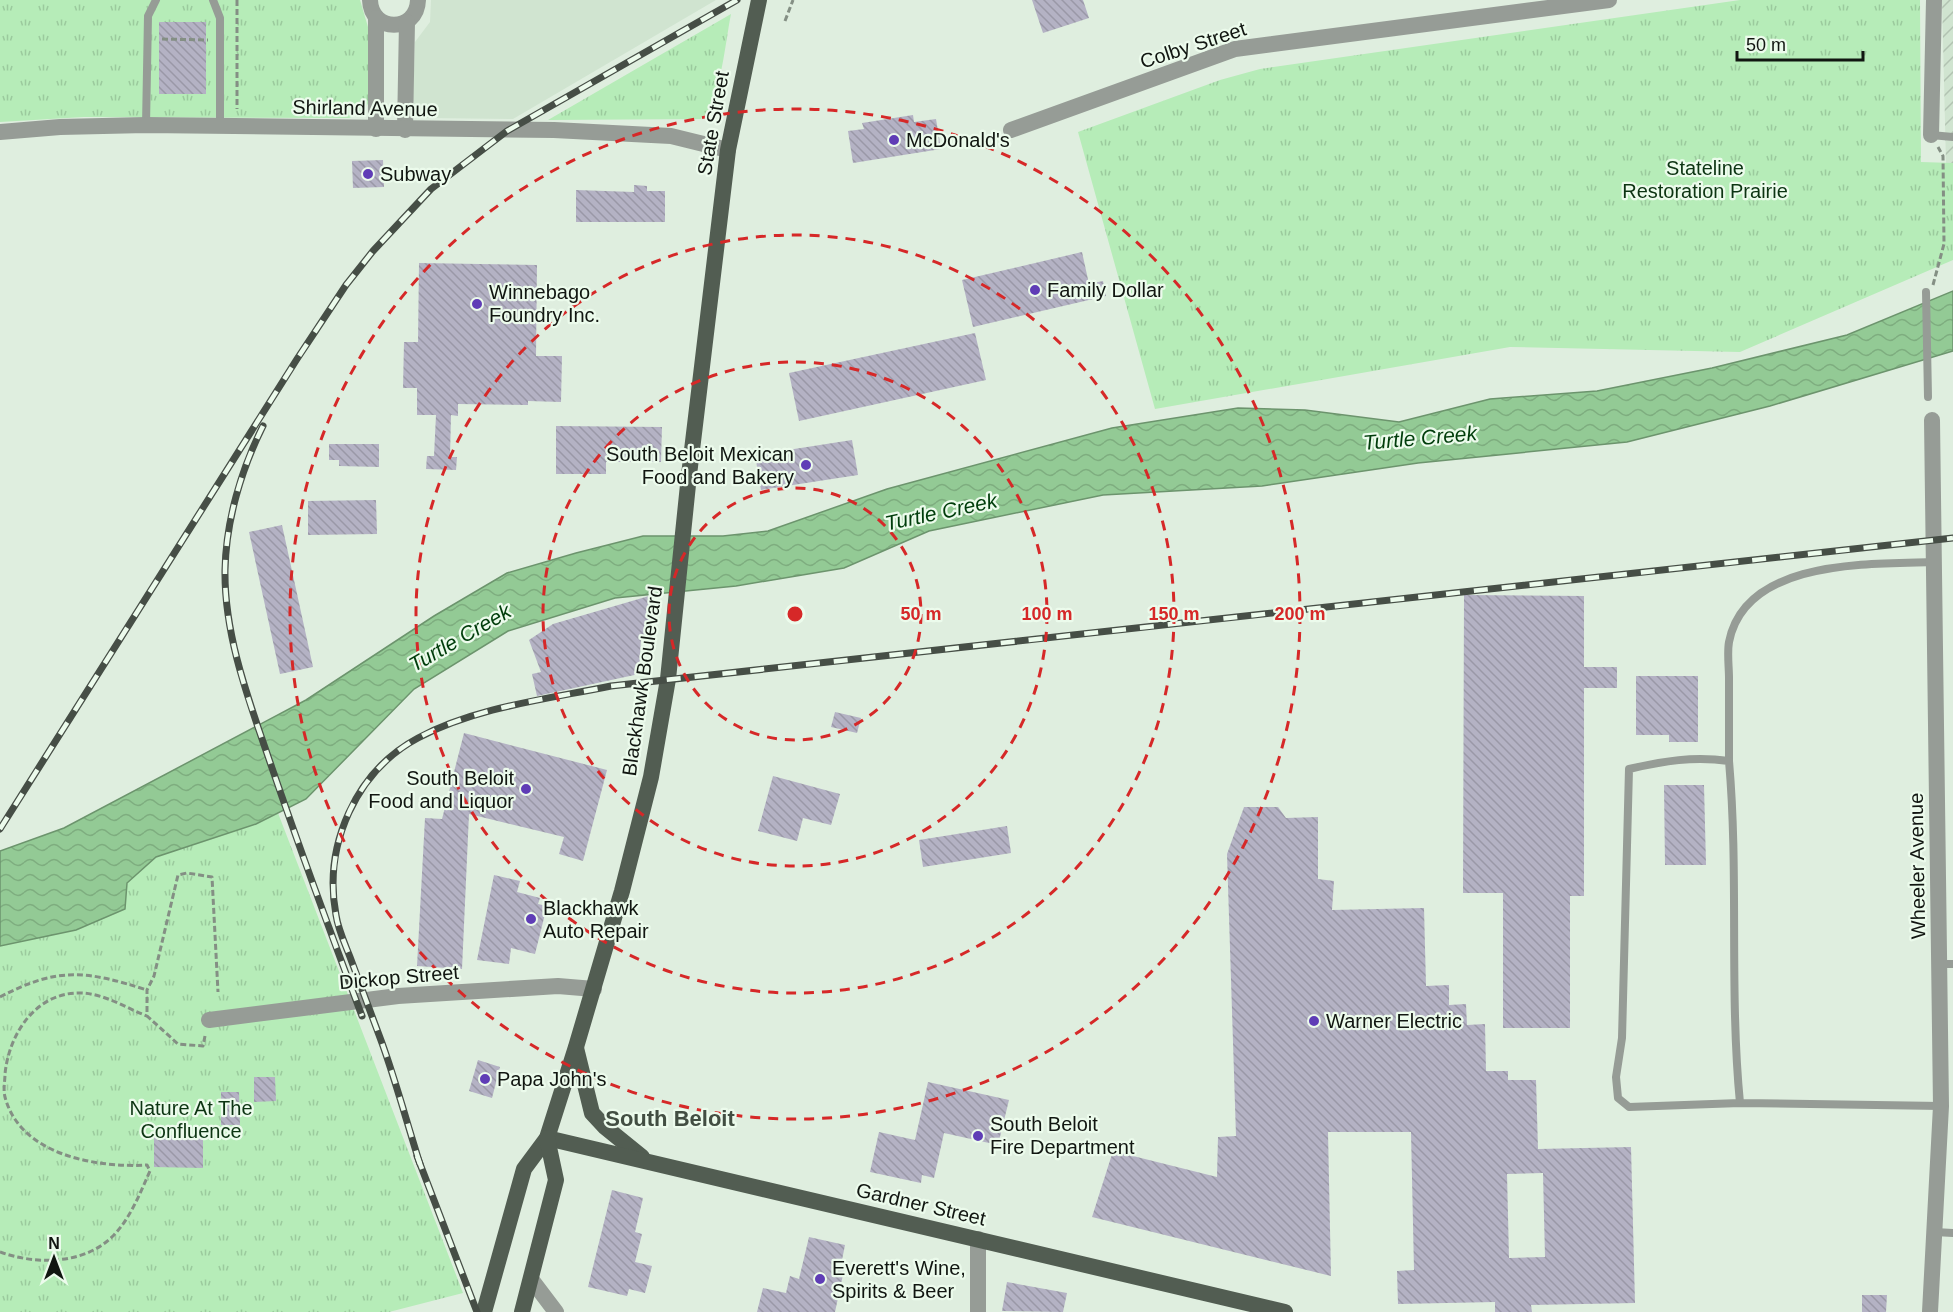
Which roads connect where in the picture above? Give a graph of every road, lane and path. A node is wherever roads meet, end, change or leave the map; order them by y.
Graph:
1 (156, 0) edge
2 (213, 0) edge
3 (237, 0) edge
4 (370, 0) edge
5 (418, 0) edge
6 (759, 0) edge
7 (793, 0) edge
8 (1609, 0) edge
9 (1934, 0) edge
10 (376, 18) junction
11 (785, 21) dead end
12 (407, 22) junction
13 (162, 39) dead end
14 (210, 40) dead end
15 (146, 125) junction
16 (229, 128) junction
17 (376, 129) junction
18 (405, 130) junction
19 (1011, 130) dead end
20 (0, 132) edge
21 (1931, 135) junction
22 (1953, 137) edge
23 (728, 150) junction
24 (714, 254) joint
25 (1926, 292) joint
26 (1928, 397) dead end
27 (1932, 420) dead end
28 (1934, 562) junction
29 (1730, 761) junction
30 (1946, 964) edge
31 (594, 988) junction
32 (147, 990) junction
33 (218, 992) dead end
34 (0, 997) edge
35 (147, 1016) junction
36 (209, 1020) joint
37 (576, 1047) junction
38 (1740, 1103) junction
39 (1947, 1106) edge
40 (547, 1138) junction
41 (645, 1159) junction
42 (1935, 1232) junction
43 (1953, 1233) edge
44 (978, 1239) junction
45 (0, 1252) edge
46 (531, 1279) junction
47 (484, 1312) edge
48 (522, 1312) edge
49 (556, 1312) edge
50 (978, 1312) edge
51 (1285, 1312) edge
52 (1930, 1312) edge

1 - 15 lane
2 - 16 lane
3 - 16 path
4 - 10 street
5 - 12 street
6 - 23 main road, State Street
7 - 11 path
8 - 19 street, Colby Street
9 - 21 street
10 - 12 street
10 - 17 street
12 - 18 street
13 - 14 path
15 - 16 street, Shirland Avenue
15 - 20 street, Shirland Avenue
16 - 17 street, Shirland Avenue
17 - 18 street, Shirland Avenue
18 - 23 street, Shirland Avenue
21 - 22 lane
21 - 25 path
23 - 24 main road, State Street
24 - 31 main road, Blackhawk Boulevard
25 - 26 lane
27 - 28 street, Wheeler Avenue
28 - 29 lane
28 - 30 street, Wheeler Avenue
29 - 38 lane
29 - 38 lane
30 - 39 street, Wheeler Avenue
31 - 36 street, Dickop Street
31 - 37 main road, Blackhawk Boulevard
32 - 33 path
32 - 34 path
32 - 35 path
35 - 36 path
35 - 45 path
37 - 40 main road, Blackhawk Boulevard
37 - 41 main road
38 - 39 lane
39 - 42 street, Wheeler Avenue
40 - 41 main road, Gardner Street
40 - 46 main road, Blackhawk Boulevard
40 - 47 main road, Blackhawk Boulevard
41 - 44 main road, Gardner Street
42 - 43 lane
42 - 52 street, Wheeler Avenue
44 - 50 street
44 - 51 main road, Gardner Street
46 - 48 main road, Blackhawk Boulevard
46 - 49 street

